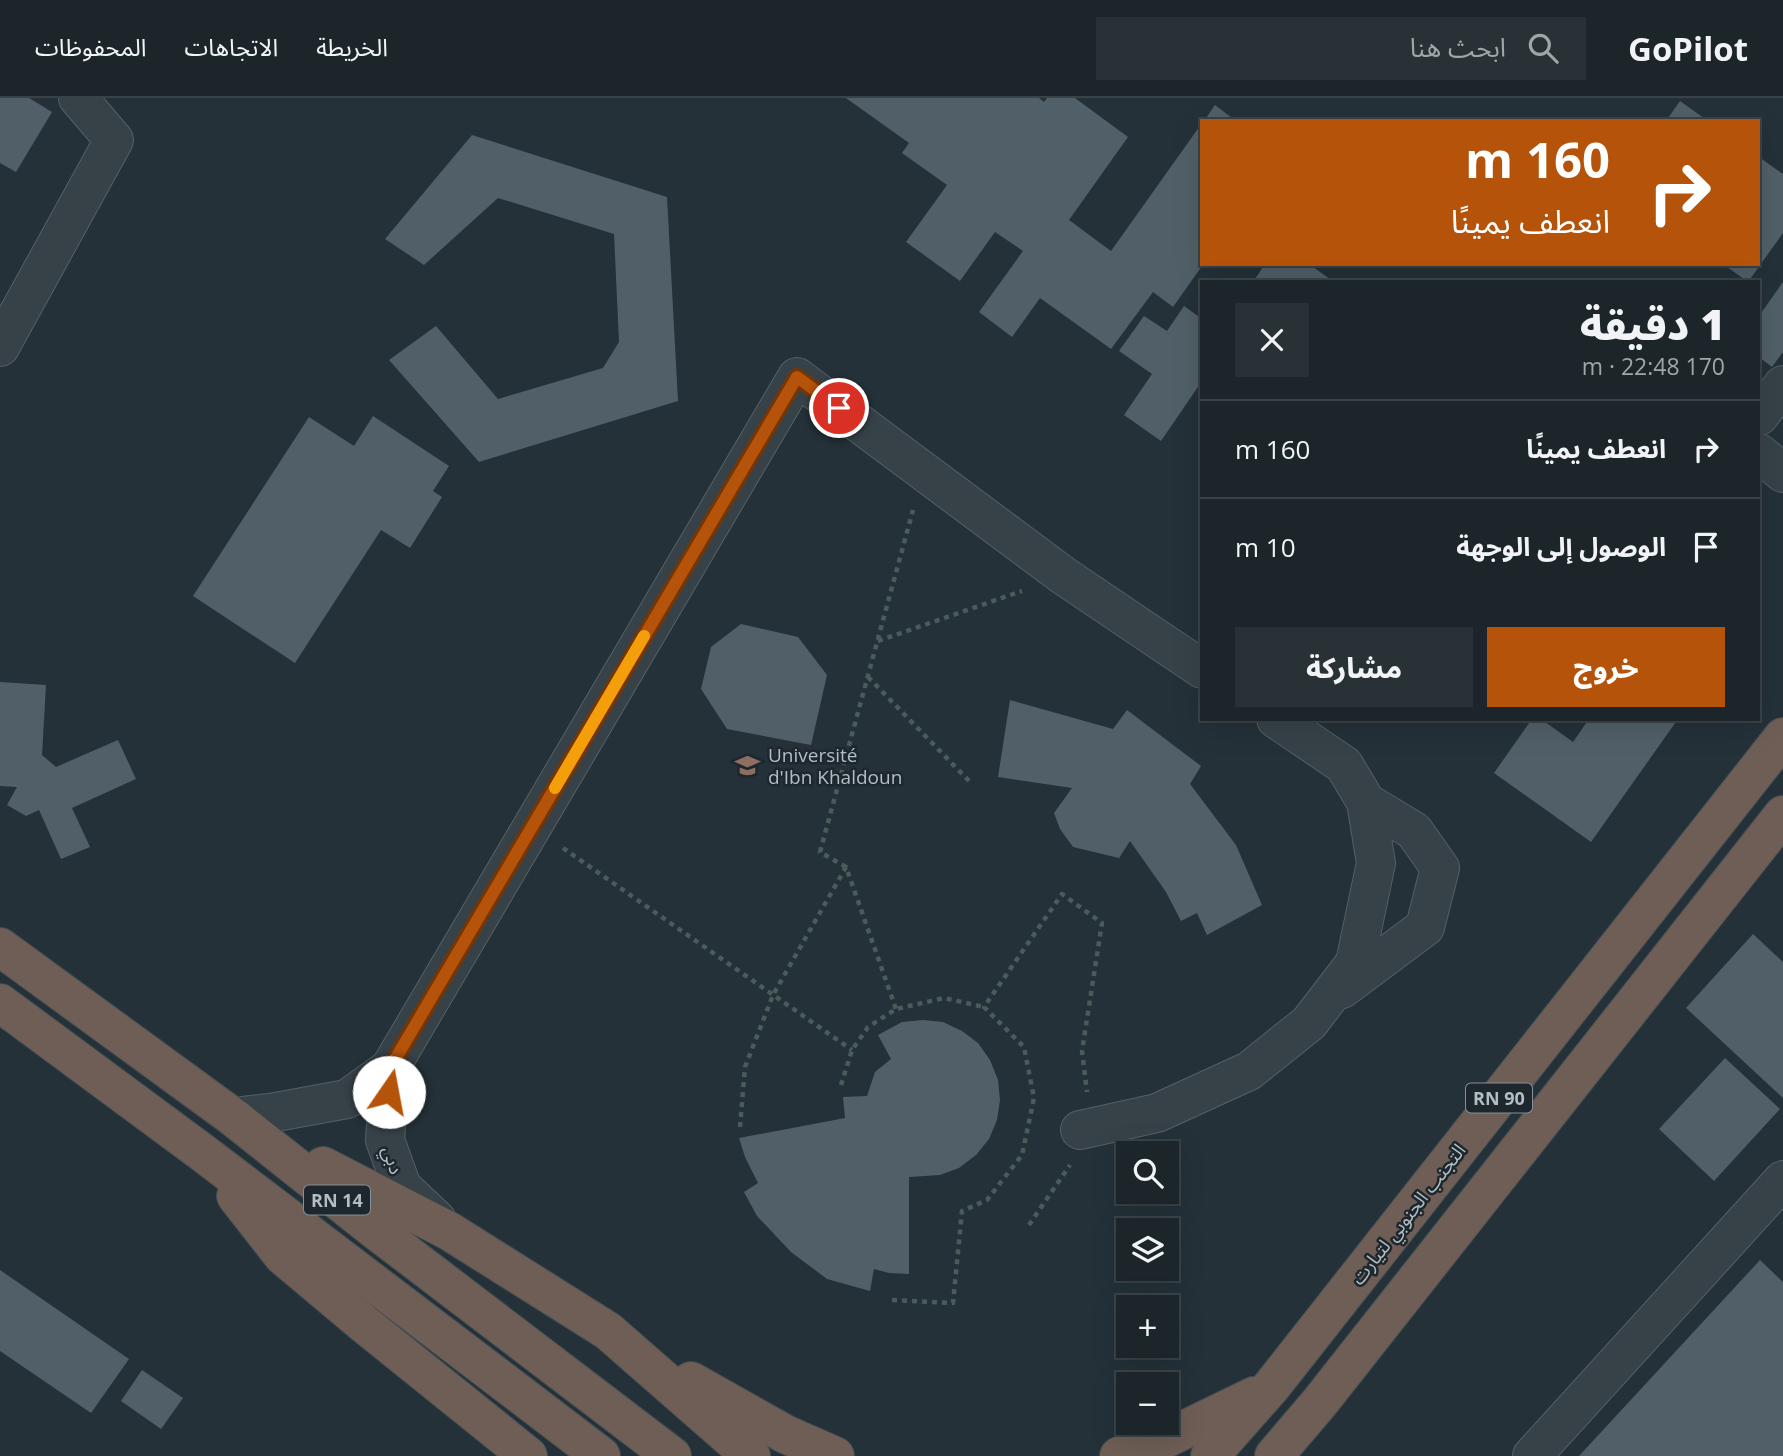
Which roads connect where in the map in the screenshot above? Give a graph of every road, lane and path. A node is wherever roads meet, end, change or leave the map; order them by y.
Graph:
1 (78, 98) edge
2 (0, 346) edge
3 (1783, 385) edge
4 (1760, 415) edge
5 (1760, 454) edge
6 (923, 471) junction
7 (1783, 473) edge
8 (1065, 576) junction
9 (877, 641) junction
10 (1200, 668) edge
11 (868, 677) junction
12 (1279, 721) edge
13 (1783, 737) edge
14 (971, 783) dead end
15 (1366, 802) junction
16 (1783, 815) edge
17 (532, 827) junction
18 (846, 867) junction
19 (0, 947) edge
20 (773, 995) junction
21 (1326, 1001) junction
22 (0, 1003) edge
23 (984, 1007) junction
24 (896, 1009) junction
25 (852, 1050) junction
26 (390, 1068) junction
27 (841, 1085) dead end
28 (233, 1116) junction
29 (740, 1127) dead end
30 (1080, 1130) junction
31 (203, 1153) junction
32 (1783, 1180) edge
33 (1029, 1225) dead end
34 (449, 1231) junction
35 (892, 1300) dead end
36 (608, 1331) junction
37 (1271, 1387) junction
38 (1320, 1402) junction
39 (527, 1456) edge
40 (601, 1456) edge
41 (672, 1456) edge
42 (751, 1456) edge
43 (835, 1456) edge
44 (1119, 1456) edge
45 (1210, 1456) edge
46 (1274, 1456) edge
47 (1297, 1456) edge
48 (1532, 1456) edge

1 - 2 street
3 - 4 street
5 - 7 street
6 - 8 street
6 - 9 path
6 - 17 street
8 - 9 path
8 - 10 street
9 - 11 path
11 - 14 path
11 - 18 path
12 - 15 street
13 - 37 highway, التجنب الجنوبي لتيارت / RN 90
15 - 21 street
15 - 21 street
16 - 38 highway, RN 90
17 - 20 path
17 - 26 street
18 - 20 path
18 - 24 path
19 - 28 highway, RN 14
20 - 25 path
20 - 29 path
21 - 30 street
22 - 31 highway, RN 14
23 - 24 path
23 - 30 path
23 - 35 path
24 - 25 path
25 - 27 path
26 - 28 street
26 - 34 street, دبي
28 - 34 highway
28 - 41 highway, RN 14
30 - 33 path
31 - 39 highway
31 - 40 highway, RN 14
32 - 48 street
34 - 36 highway
36 - 42 highway
36 - 43 highway
37 - 44 highway
37 - 45 highway, التجنب الجنوبي لتيارت / RN 90
38 - 46 highway, RN 90
38 - 47 highway

